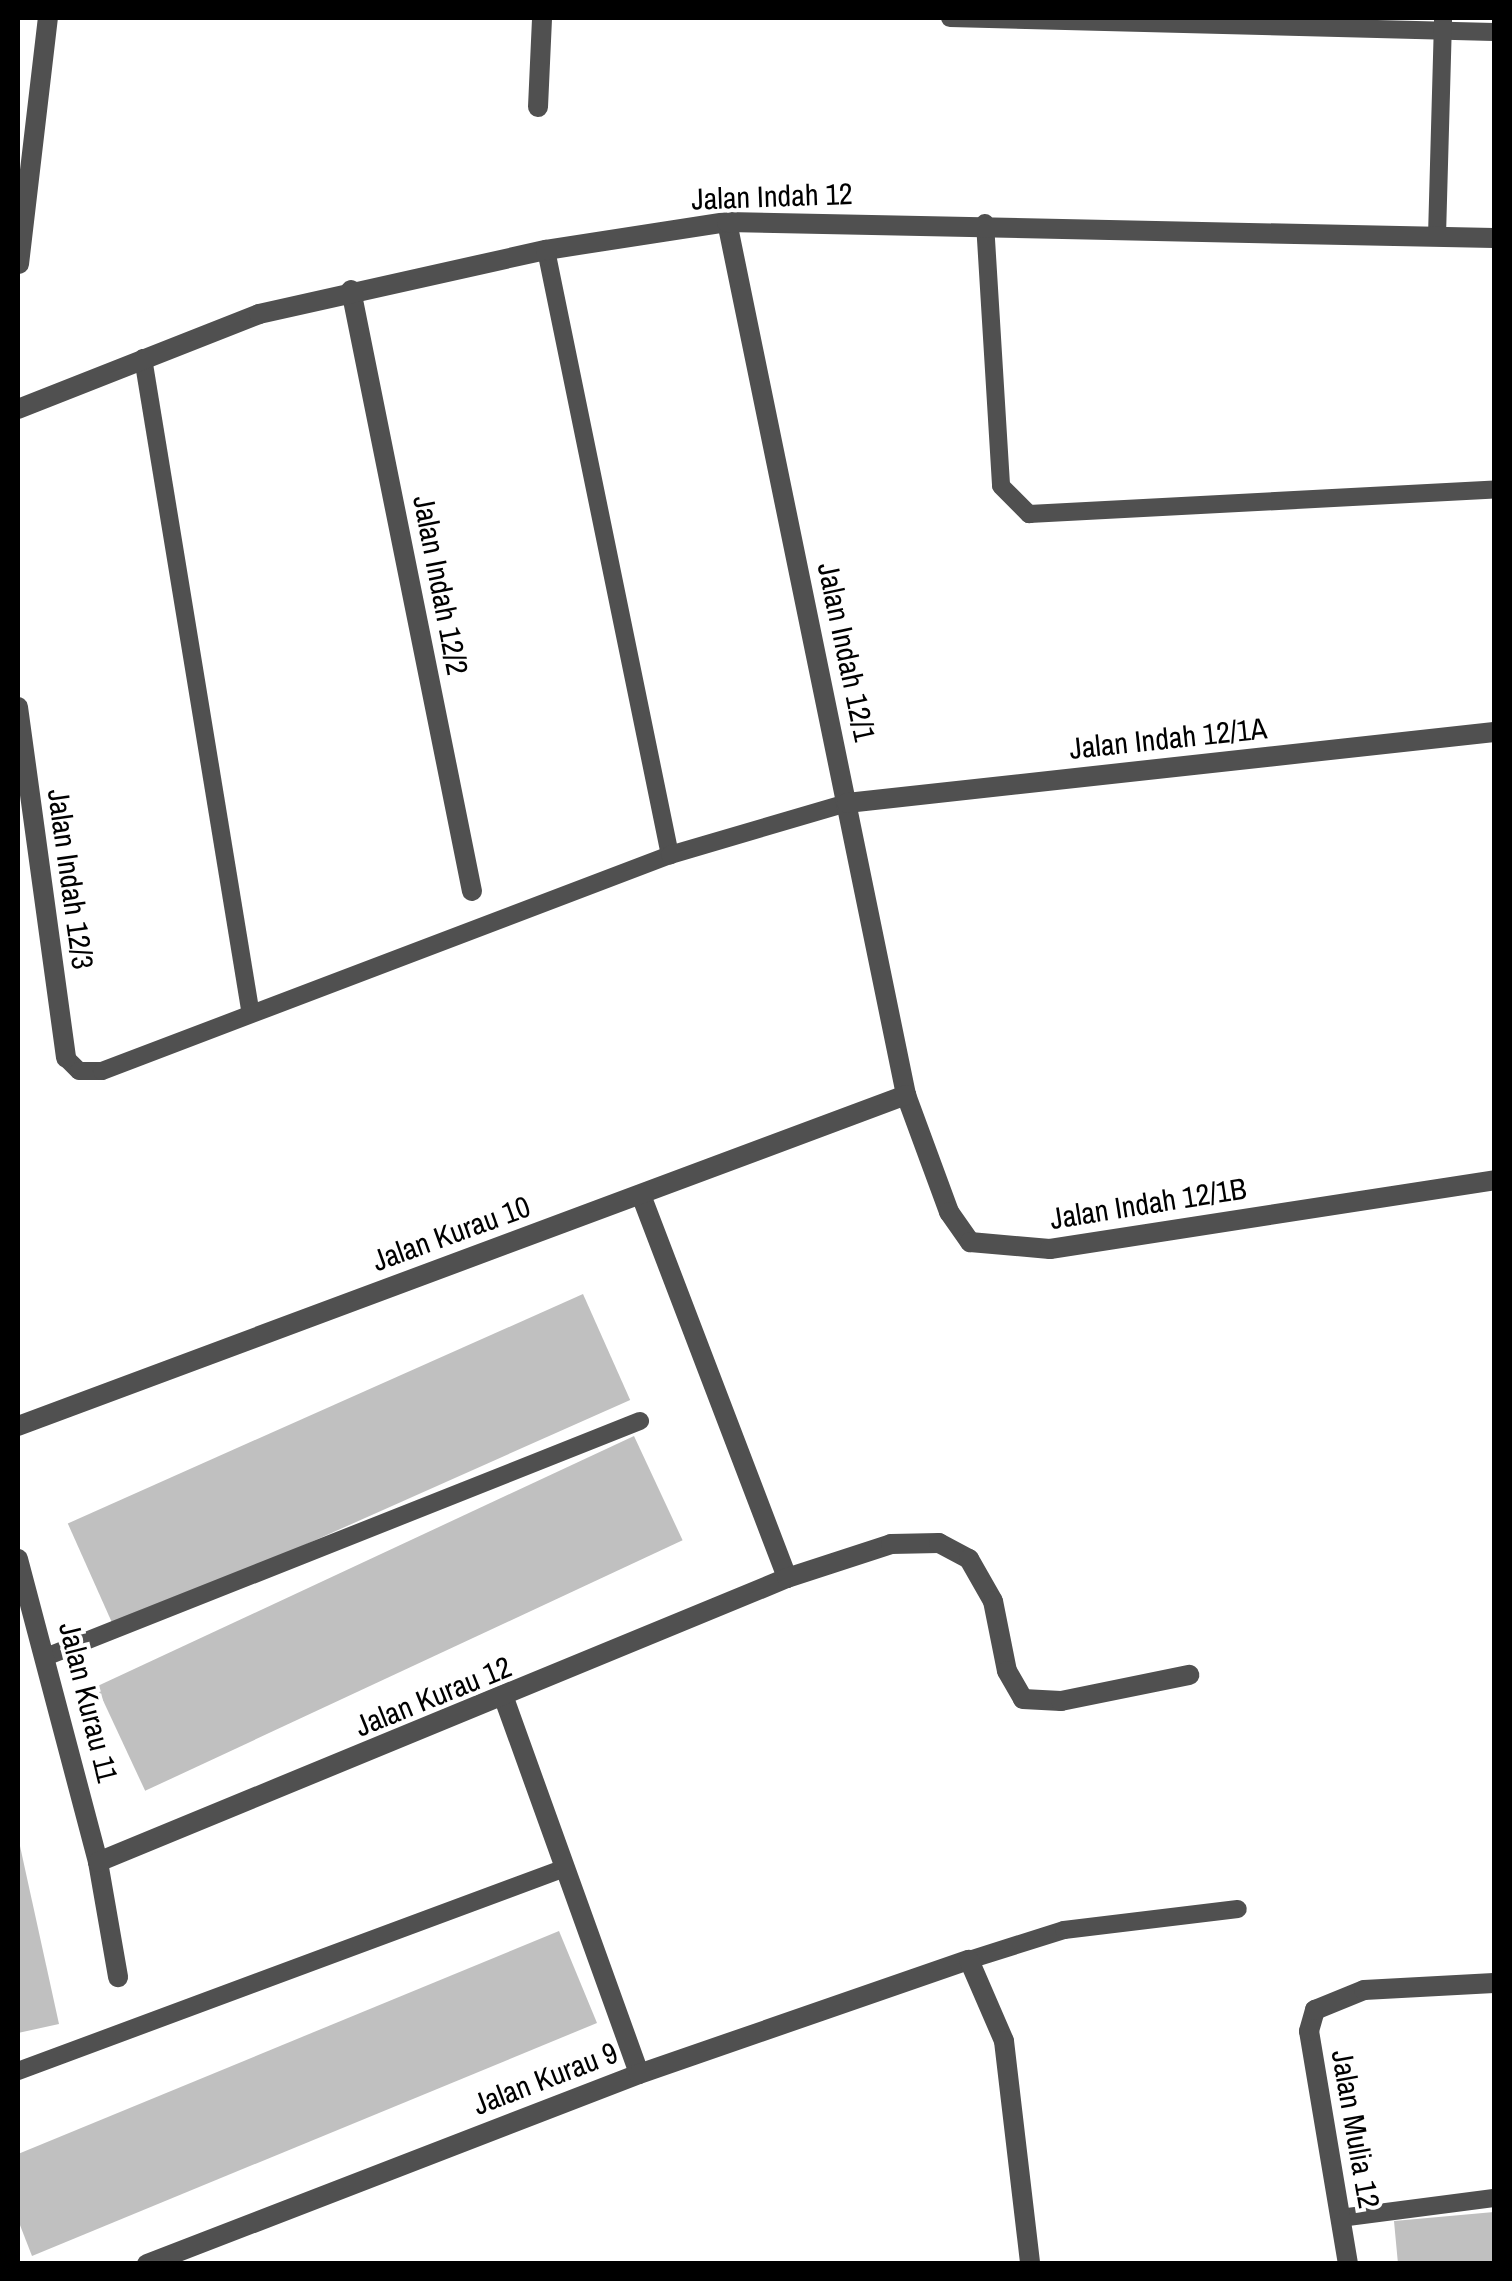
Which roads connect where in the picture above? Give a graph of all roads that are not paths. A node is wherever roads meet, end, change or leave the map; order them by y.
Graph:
1 (48, 18) edge
2 (542, 18) edge
3 (950, 18) edge
4 (1443, 24) edge
5 (1494, 32) edge
6 (538, 107) dead end
7 (727, 222) junction
8 (985, 223) junction
9 (1437, 236) junction
10 (1494, 238) edge
11 (546, 250) junction
12 (19, 264) edge
13 (350, 290) junction
14 (143, 358) junction
15 (18, 409) edge
16 (1494, 490) edge
17 (18, 707) edge
18 (1494, 732) edge
19 (847, 802) junction
20 (670, 855) junction
21 (472, 892) dead end
22 (250, 1009) junction
23 (66, 1058) joint
24 (906, 1096) junction
25 (1494, 1180) edge
26 (640, 1195) junction
27 (640, 1421) dead end
28 (18, 1426) edge
29 (18, 1559) edge
30 (786, 1578) junction
31 (48, 1656) junction
32 (1189, 1674) dead end
33 (505, 1700) junction
34 (98, 1862) junction
35 (564, 1868) junction
36 (1238, 1908) dead end
37 (969, 1960) junction
38 (118, 1978) dead end
39 (1494, 1983) edge
40 (18, 2071) edge
41 (638, 2074) junction
42 (1494, 2198) edge
43 (1340, 2218) junction
44 (147, 2264) edge
45 (1030, 2264) edge
46 (1348, 2264) edge

1 - 12 street
2 - 6 street
3 - 4 lane
4 - 5 lane
4 - 9 lane
7 - 8 street, Jalan Indah 12
7 - 11 street, Jalan Indah 12
7 - 19 street, Jalan Indah 12/1
8 - 9 street, Jalan Indah 12
8 - 16 lane
9 - 10 street, Jalan Indah 12
11 - 13 street, Jalan Indah 12
11 - 20 lane
13 - 14 street, Jalan Indah 12
13 - 21 street, Jalan Indah 12/2
14 - 15 street, Jalan Indah 12
14 - 22 lane
17 - 23 street, Jalan Indah 12/3
18 - 19 street, Jalan Indah 12/1A
19 - 20 lane
19 - 24 street, Jalan Indah 12/1
20 - 22 lane
22 - 23 lane
24 - 25 street, Jalan Indah 12/1B
24 - 26 street, Jalan Kurau 10
26 - 28 street, Jalan Kurau 10
26 - 30 street
27 - 31 lane
29 - 31 street, Jalan Kurau 11
30 - 32 street, Jalan Kurau 12
30 - 33 street, Jalan Kurau 12
31 - 34 street, Jalan Kurau 11
33 - 34 street, Jalan Kurau 12
33 - 35 street
34 - 38 street, Jalan Kurau 11
35 - 40 lane
35 - 41 street
36 - 37 lane
37 - 41 street, Jalan Kurau 9
37 - 45 street
39 - 43 street, Jalan Mulia 12
41 - 44 street, Jalan Kurau 9
42 - 43 lane
43 - 46 street, Jalan Mulia 12

